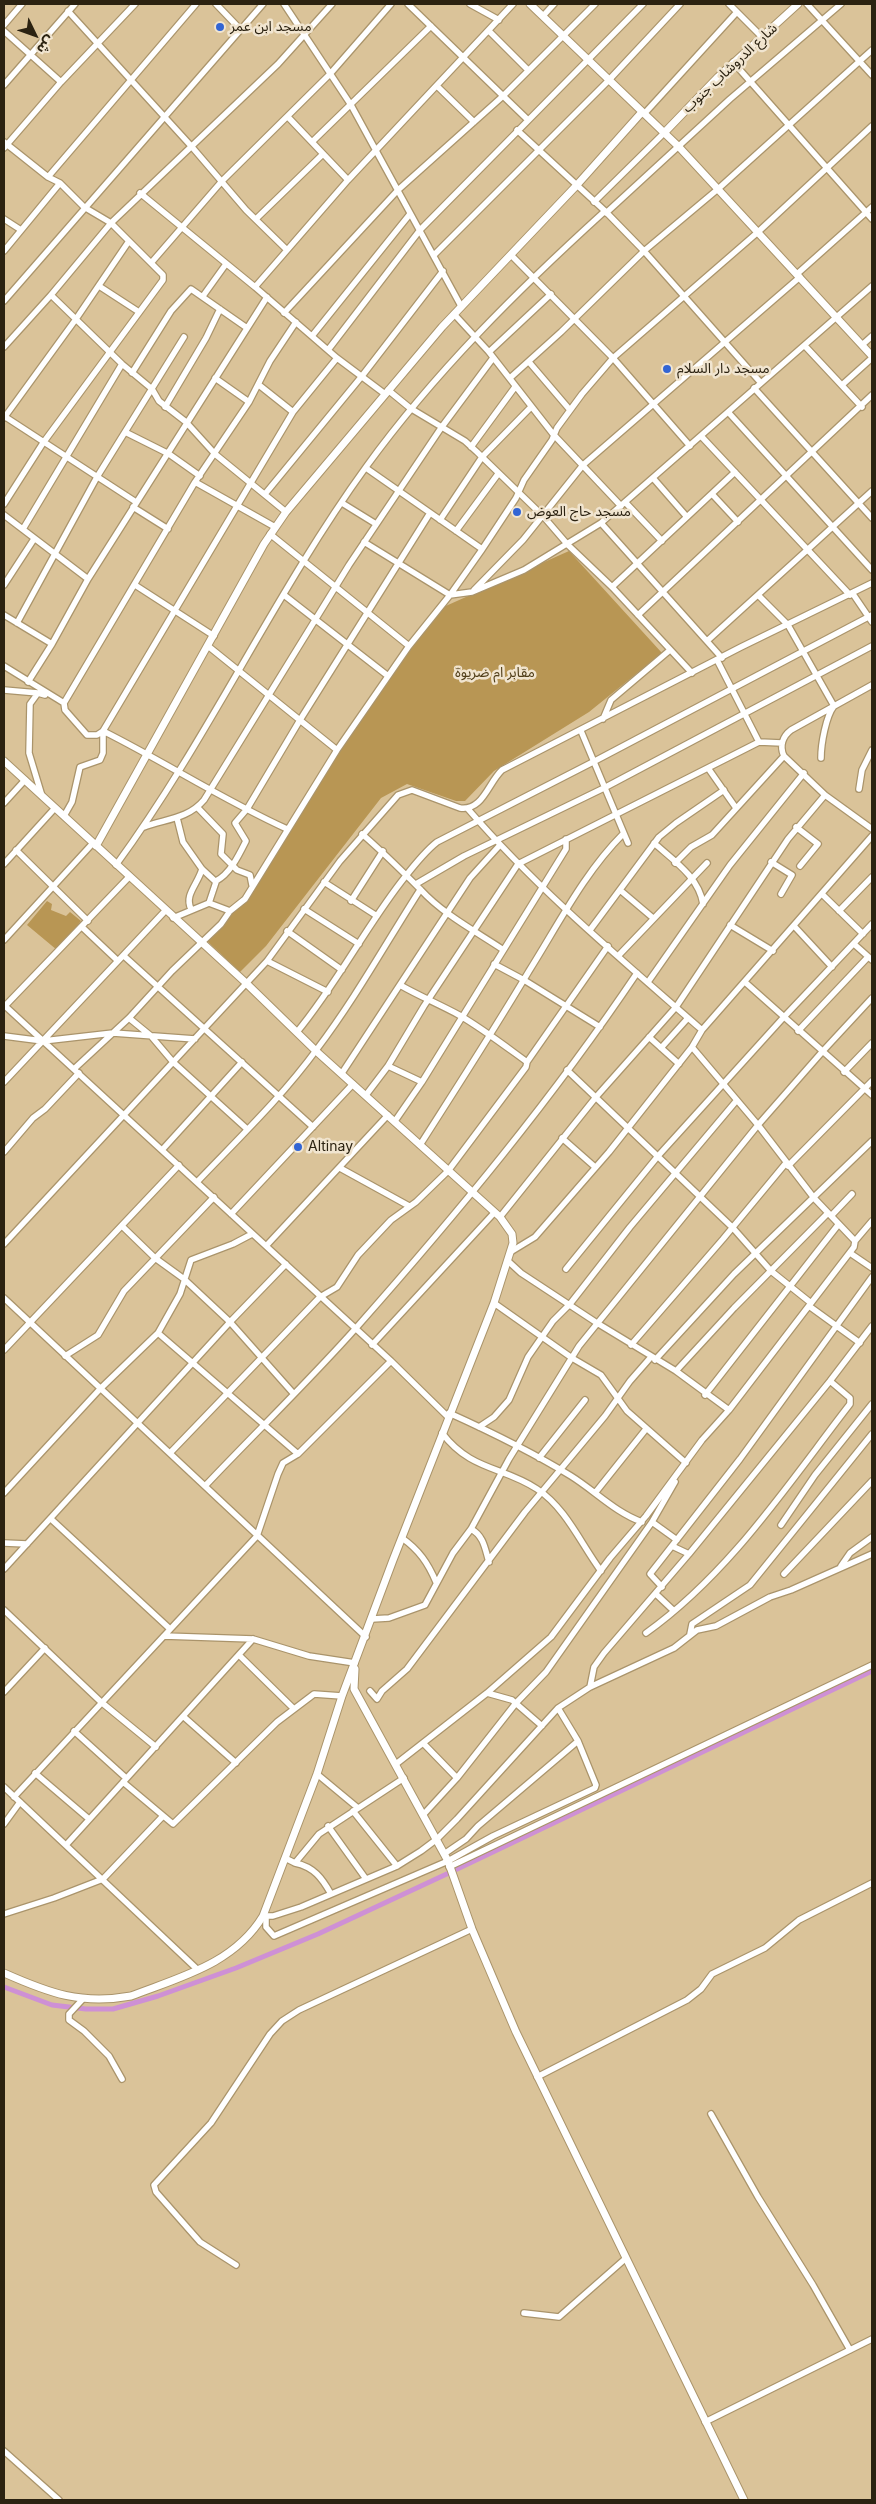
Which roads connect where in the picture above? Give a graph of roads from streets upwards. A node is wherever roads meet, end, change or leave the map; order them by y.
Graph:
1 (22, 4) edge
2 (75, 4) edge
3 (135, 4) edge
4 (196, 4) edge
5 (216, 4) edge
6 (263, 4) edge
7 (284, 4) edge
8 (332, 4) edge
9 (391, 4) edge
10 (408, 4) edge
11 (470, 4) edge
12 (513, 4) edge
13 (530, 4) edge
14 (554, 4) edge
15 (595, 4) edge
16 (643, 4) edge
17 (680, 4) edge
18 (798, 4) edge
19 (807, 4) edge
20 (841, 4) edge
21 (734, 7) edge
22 (68, 11) junction
23 (543, 16) junction
24 (499, 20) junction
25 (822, 21) junction
26 (4, 25) edge
27 (431, 26) junction
28 (240, 29) junction
29 (4, 31) edge
30 (489, 31) junction
31 (306, 35) junction
32 (562, 36) junction
33 (762, 38) junction
34 (99, 44) junction
35 (872, 50) edge
36 (29, 54) junction
37 (464, 58) junction
38 (586, 60) junction
39 (860, 61) junction
40 (734, 62) junction
41 (528, 70) junction
42 (330, 74) junction
43 (872, 75) edge
44 (131, 80) junction
45 (608, 81) junction
46 (61, 82) junction
47 (751, 82) junction
48 (4, 85) edge
49 (437, 86) junction
50 (503, 96) junction
51 (351, 105) junction
52 (644, 113) junction
53 (164, 115) junction
54 (288, 117) junction
55 (528, 120) junction
56 (474, 122) junction
57 (788, 124) junction
58 (872, 126) edge
59 (517, 130) junction
60 (664, 133) junction
61 (312, 142) junction
62 (5, 145) edge
63 (192, 147) junction
64 (680, 147) junction
65 (376, 151) junction
66 (538, 152) junction
67 (323, 154) junction
68 (826, 168) junction
69 (48, 177) junction
70 (348, 180) junction
71 (222, 181) junction
72 (60, 183) junction
73 (576, 186) junction
74 (718, 189) junction
75 (398, 190) junction
76 (140, 193) junction
77 (594, 202) junction
78 (84, 207) junction
79 (872, 207) edge
80 (606, 212) junction
81 (866, 212) junction
82 (410, 214) junction
83 (257, 218) junction
84 (4, 219) edge
85 (872, 219) edge
86 (111, 223) junction
87 (181, 227) junction
88 (21, 230) junction
89 (420, 230) junction
90 (758, 232) junction
91 (129, 241) junction
92 (287, 250) junction
93 (4, 251) edge
94 (644, 251) junction
95 (511, 254) junction
96 (434, 255) junction
97 (151, 263) junction
98 (226, 264) junction
99 (443, 271) junction
100 (534, 276) junction
101 (798, 276) junction
102 (99, 286) junction
103 (872, 286) edge
104 (255, 287) junction
105 (551, 294) junction
106 (51, 295) junction
107 (203, 296) junction
108 (684, 296) junction
109 (267, 297) junction
110 (4, 301) edge
111 (461, 306) junction
112 (220, 309) junction
113 (139, 312) junction
114 (284, 313) junction
115 (454, 314) junction
116 (574, 318) junction
117 (838, 318) junction
118 (76, 319) junction
119 (296, 322) junction
120 (247, 328) junction
121 (312, 336) junction
122 (872, 336) edge
123 (473, 337) junction
124 (184, 338) dead end
125 (724, 341) junction
126 (862, 345) junction
127 (805, 346) junction
128 (4, 347) edge
129 (328, 350) junction
130 (109, 351) junction
131 (489, 352) junction
132 (872, 357) edge
133 (337, 358) junction
134 (493, 358) junction
135 (613, 358) junction
136 (529, 362) junction
137 (122, 364) junction
138 (132, 373) junction
139 (362, 376) junction
140 (215, 378) junction
141 (510, 378) junction
142 (760, 383) junction
143 (259, 385) junction
144 (842, 385) junction
145 (515, 387) junction
146 (754, 388) junction
147 (152, 389) junction
148 (387, 392) junction
149 (872, 395) edge
150 (249, 402) junction
151 (651, 404) junction
152 (165, 406) junction
153 (531, 407) junction
154 (862, 407) junction
155 (410, 408) junction
156 (570, 410) junction
157 (293, 412) junction
158 (728, 412) junction
159 (4, 417) edge
160 (186, 422) junction
161 (441, 428) junction
162 (126, 432) junction
163 (553, 434) junction
164 (701, 436) junction
165 (43, 442) junction
166 (470, 446) junction
167 (690, 446) junction
168 (812, 453) junction
169 (169, 454) junction
170 (215, 454) junction
171 (482, 457) junction
172 (67, 458) junction
173 (583, 465) junction
174 (366, 468) junction
175 (735, 472) junction
176 (498, 474) junction
177 (200, 476) junction
178 (787, 476) junction
179 (97, 477) junction
180 (653, 478) junction
181 (195, 482) junction
182 (251, 484) junction
183 (399, 490) junction
184 (872, 491) edge
185 (517, 492) junction
186 (265, 494) junction
187 (712, 494) junction
188 (761, 500) junction
189 (342, 503) junction
190 (4, 504) edge
191 (135, 504) junction
192 (623, 504) junction
193 (859, 504) junction
194 (237, 507) junction
195 (286, 512) junction
196 (430, 512) junction
197 (4, 515) edge
198 (542, 516) junction
199 (687, 517) junction
200 (872, 518) edge
201 (440, 520) junction
202 (738, 522) junction
203 (601, 523) junction
204 (376, 524) junction
205 (832, 526) junction
206 (275, 527) junction
207 (23, 529) junction
208 (168, 529) junction
209 (456, 531) junction
210 (270, 534) junction
211 (34, 539) junction
212 (662, 541) junction
213 (364, 542) junction
214 (568, 545) junction
215 (482, 549) junction
216 (807, 550) junction
217 (56, 554) junction
218 (304, 562) junction
219 (399, 563) junction
220 (638, 563) junction
221 (872, 570) edge
222 (88, 579) junction
223 (872, 583) edge
224 (4, 585) edge
225 (134, 585) junction
226 (335, 586) junction
227 (612, 587) junction
228 (663, 591) junction
229 (472, 592) junction
230 (284, 595) junction
231 (450, 595) junction
232 (758, 595) junction
233 (851, 595) junction
234 (176, 612) junction
235 (367, 613) junction
236 (4, 615) edge
237 (638, 615) junction
238 (315, 618) junction
239 (871, 618) edge
240 (17, 623) junction
241 (788, 625) junction
242 (214, 636) junction
243 (707, 640) junction
244 (52, 644) junction
245 (347, 644) junction
246 (208, 646) junction
247 (409, 646) junction
248 (872, 646) edge
249 (670, 650) junction
250 (802, 650) junction
251 (720, 659) junction
252 (4, 666) edge
253 (238, 672) junction
254 (692, 674) junction
255 (388, 676) junction
256 (816, 676) junction
257 (28, 682) junction
258 (872, 685) edge
259 (731, 688) junction
260 (4, 690) edge
261 (38, 693) junction
262 (268, 694) junction
263 (50, 696) junction
264 (64, 703) junction
265 (834, 706) junction
266 (744, 714) junction
267 (300, 720) junction
268 (603, 720) junction
269 (103, 730) junction
270 (581, 731) junction
271 (759, 742) junction
272 (782, 743) junction
273 (337, 750) junction
274 (872, 750) edge
275 (149, 754) junction
276 (784, 756) junction
277 (821, 758) dead end
278 (4, 761) edge
279 (593, 762) junction
280 (708, 768) junction
281 (179, 772) junction
282 (804, 773) junction
283 (25, 780) junction
284 (604, 788) junction
285 (860, 789) dead end
286 (210, 790) junction
287 (724, 790) junction
288 (825, 795) junction
289 (42, 796) junction
290 (4, 803) edge
291 (197, 807) junction
292 (56, 808) junction
293 (736, 808) junction
294 (247, 809) junction
295 (468, 809) junction
296 (614, 814) junction
297 (64, 816) junction
298 (177, 818) junction
299 (478, 820) junction
300 (143, 827) junction
301 (796, 827) junction
302 (287, 829) junction
303 (872, 829) edge
304 (362, 834) junction
305 (624, 834) junction
306 (872, 836) edge
307 (566, 839) junction
308 (498, 843) junction
309 (628, 843) dead end
310 (654, 843) junction
311 (95, 844) junction
312 (16, 850) junction
313 (383, 851) junction
314 (771, 862) junction
315 (675, 863) junction
316 (707, 863) dead end
317 (4, 864) edge
318 (518, 864) junction
319 (116, 865) junction
320 (233, 865) junction
321 (800, 866) dead end
322 (202, 869) junction
323 (407, 875) junction
324 (129, 877) junction
325 (872, 877) edge
326 (691, 878) junction
327 (216, 881) junction
328 (324, 882) junction
329 (542, 885) junction
330 (53, 886) junction
331 (418, 887) junction
332 (251, 890) junction
333 (620, 890) junction
334 (781, 894) dead end
335 (823, 895) junction
336 (351, 900) junction
337 (209, 903) junction
338 (703, 904) junction
339 (191, 909) junction
340 (304, 909) junction
341 (566, 910) junction
342 (165, 911) junction
343 (230, 911) junction
344 (839, 911) junction
345 (448, 913) junction
346 (377, 916) junction
347 (173, 918) junction
348 (653, 918) junction
349 (88, 921) junction
350 (872, 924) edge
351 (730, 925) junction
352 (82, 927) junction
353 (795, 927) junction
354 (474, 930) junction
355 (590, 930) junction
356 (287, 931) junction
357 (863, 934) junction
358 (4, 940) edge
359 (201, 942) junction
360 (359, 944) junction
361 (854, 944) junction
362 (608, 946) junction
363 (502, 949) junction
364 (773, 951) junction
365 (619, 955) junction
366 (124, 956) junction
367 (870, 958) edge
368 (118, 961) junction
369 (267, 961) junction
370 (494, 964) junction
371 (832, 967) junction
372 (342, 970) junction
373 (637, 973) junction
374 (524, 980) junction
375 (245, 982) junction
376 (648, 982) junction
377 (746, 982) junction
378 (400, 984) junction
379 (158, 986) junction
380 (328, 992) junction
381 (872, 998) edge
382 (430, 999) junction
383 (565, 1005) junction
384 (4, 1006) edge
385 (676, 1008) junction
386 (462, 1017) junction
387 (129, 1018) junction
388 (688, 1018) junction
389 (783, 1018) junction
390 (600, 1027) junction
391 (204, 1028) junction
392 (702, 1030) junction
393 (297, 1032) junction
394 (798, 1032) junction
395 (112, 1033) junction
396 (4, 1036) edge
397 (151, 1036) junction
398 (490, 1036) junction
399 (649, 1037) junction
400 (195, 1039) junction
401 (44, 1041) junction
402 (872, 1042) edge
403 (661, 1048) junction
404 (692, 1048) junction
405 (316, 1050) junction
406 (822, 1052) junction
407 (173, 1062) junction
408 (242, 1062) junction
409 (527, 1062) junction
410 (678, 1064) junction
411 (388, 1066) junction
412 (567, 1070) junction
413 (77, 1071) junction
414 (844, 1072) junction
415 (342, 1074) junction
416 (872, 1081) edge
417 (4, 1082) edge
418 (422, 1082) junction
419 (353, 1084) junction
420 (723, 1084) junction
421 (865, 1089) junction
422 (366, 1095) junction
423 (210, 1096) junction
424 (278, 1096) junction
425 (872, 1096) edge
426 (596, 1097) junction
427 (737, 1100) junction
428 (124, 1114) junction
429 (388, 1115) junction
430 (395, 1121) junction
431 (628, 1126) junction
432 (758, 1126) junction
433 (313, 1127) junction
434 (247, 1129) junction
435 (562, 1138) junction
436 (872, 1140) edge
437 (420, 1144) junction
438 (162, 1150) junction
439 (4, 1152) edge
440 (658, 1156) junction
441 (787, 1164) junction
442 (179, 1165) junction
443 (595, 1167) junction
444 (340, 1168) junction
445 (448, 1170) junction
446 (676, 1172) junction
447 (197, 1182) junction
448 (472, 1194) junction
449 (852, 1194) dead end
450 (214, 1197) junction
451 (700, 1197) junction
452 (814, 1198) junction
453 (409, 1206) junction
454 (231, 1214) junction
455 (497, 1215) junction
456 (829, 1215) junction
457 (872, 1222) edge
458 (838, 1225) junction
459 (122, 1226) junction
460 (733, 1228) junction
461 (252, 1234) junction
462 (855, 1241) junction
463 (4, 1244) edge
464 (266, 1246) junction
465 (512, 1251) junction
466 (754, 1254) junction
467 (850, 1254) junction
468 (155, 1258) junction
469 (508, 1261) junction
470 (286, 1264) junction
471 (872, 1268) edge
472 (566, 1269) dead end
473 (770, 1271) junction
474 (872, 1277) edge
475 (184, 1279) junction
476 (788, 1286) junction
477 (320, 1297) junction
478 (4, 1298) edge
479 (494, 1303) junction
480 (570, 1304) junction
481 (810, 1304) junction
482 (230, 1322) junction
483 (30, 1323) junction
484 (597, 1323) junction
485 (872, 1326) edge
486 (836, 1327) junction
487 (355, 1329) junction
488 (158, 1333) junction
489 (870, 1333) edge
490 (542, 1337) junction
491 (860, 1343) junction
492 (372, 1345) junction
493 (631, 1345) junction
494 (4, 1350) edge
495 (65, 1356) junction
496 (261, 1358) junction
497 (572, 1358) junction
498 (653, 1358) junction
499 (391, 1361) junction
500 (193, 1365) junction
501 (676, 1371) junction
502 (830, 1381) junction
503 (100, 1389) junction
504 (226, 1393) junction
505 (293, 1393) junction
506 (705, 1395) junction
507 (618, 1398) junction
508 (585, 1400) dead end
509 (872, 1404) edge
510 (729, 1410) junction
511 (449, 1415) junction
512 (138, 1424) junction
513 (262, 1426) junction
514 (479, 1427) junction
515 (646, 1429) junction
516 (442, 1433) junction
517 (872, 1434) edge
518 (518, 1444) junction
519 (170, 1453) junction
520 (298, 1454) junction
521 (539, 1458) junction
522 (686, 1463) junction
523 (560, 1469) junction
524 (501, 1473) junction
525 (679, 1473) junction
526 (872, 1481) edge
527 (205, 1486) junction
528 (541, 1492) junction
529 (4, 1493) edge
530 (596, 1493) junction
531 (51, 1519) junction
532 (642, 1522) junction
533 (652, 1522) junction
534 (780, 1525) dead end
535 (471, 1529) junction
536 (257, 1536) junction
537 (872, 1537) edge
538 (402, 1538) junction
539 (676, 1540) junction
540 (4, 1544) edge
541 (28, 1544) junction
542 (672, 1546) junction
543 (689, 1554) junction
544 (872, 1554) edge
545 (489, 1562) junction
546 (841, 1566) junction
547 (4, 1569) edge
548 (601, 1571) junction
549 (784, 1574) dead end
550 (436, 1582) junction
551 (662, 1587) junction
552 (656, 1594) junction
553 (4, 1610) edge
554 (674, 1611) junction
555 (372, 1618) junction
556 (170, 1629) junction
557 (646, 1633) dead end
558 (690, 1634) junction
559 (164, 1636) junction
560 (366, 1638) junction
561 (254, 1639) junction
562 (45, 1648) junction
563 (239, 1655) junction
564 (355, 1663) junction
565 (872, 1665) edge
566 (590, 1687) junction
567 (370, 1691) dead end
568 (4, 1692) edge
569 (487, 1693) junction
570 (342, 1696) junction
571 (101, 1702) junction
572 (516, 1703) junction
573 (294, 1708) junction
574 (558, 1708) junction
575 (184, 1717) junction
576 (542, 1726) junction
577 (74, 1731) junction
578 (578, 1741) junction
579 (423, 1743) junction
580 (156, 1747) junction
581 (236, 1762) junction
582 (396, 1764) junction
583 (36, 1773) junction
584 (317, 1774) junction
585 (404, 1778) junction
586 (457, 1778) junction
587 (125, 1780) junction
588 (4, 1788) edge
589 (14, 1797) junction
590 (20, 1802) junction
591 (355, 1810) junction
592 (423, 1814) junction
593 (163, 1816) junction
594 (89, 1819) junction
595 (4, 1824) edge
596 (328, 1826) junction
597 (437, 1839) junction
598 (66, 1845) junction
599 (285, 1858) junction
600 (447, 1860) junction
601 (295, 1863) junction
602 (398, 1866) junction
603 (103, 1879) junction
604 (366, 1880) junction
605 (872, 1883) edge
606 (331, 1894) junction
607 (4, 1914) edge
608 (264, 1916) junction
609 (472, 1929) junction
610 (198, 1970) junction
611 (4, 1973) edge
612 (82, 2000) junction
613 (538, 2076) junction
614 (122, 2079) dead end
615 (711, 2114) dead end
616 (625, 2259) junction
617 (236, 2265) dead end
618 (524, 2314) dead end
619 (872, 2339) edge
620 (850, 2350) junction
621 (705, 2422) junction
622 (4, 2451) edge
623 (59, 2500) edge
624 (744, 2500) edge

1 - 26 street
2 - 22 street
3 - 34 street
4 - 44 street
5 - 28 street
6 - 28 street
7 - 31 street
8 - 31 street
9 - 42 street
10 - 27 street
11 - 24 street
12 - 24 street
13 - 23 street
14 - 23 street
15 - 32 street
16 - 38 street
17 - 45 street
18 - 33 street, شارع الدروشاب جنوب
19 - 25 street
20 - 25 street
21 - 33 street
21 - 52 street
22 - 34 street
22 - 36 street
23 - 32 street
24 - 30 street
25 - 39 street
25 - 47 street
27 - 37 street
27 - 51 street
28 - 53 street
29 - 36 street
30 - 37 street
30 - 41 street
31 - 42 street
31 - 63 street
32 - 38 street
32 - 41 street
33 - 40 street, شارع الدروشاب جنوب
34 - 44 street
34 - 46 street
35 - 39 street
36 - 46 street
36 - 48 street
37 - 49 street
37 - 50 street
38 - 45 street
38 - 55 street
39 - 43 street
39 - 57 street
40 - 47 street
40 - 60 street, شارع الدروشاب جنوب
41 - 50 street
42 - 51 street
42 - 54 street
44 - 53 street
44 - 69 street
45 - 52 street
45 - 66 street
46 - 62 street
47 - 57 street
47 - 64 street
49 - 56 street
49 - 65 street
50 - 55 street
50 - 56 street
51 - 61 street
51 - 65 street
52 - 60 street
52 - 73 street
53 - 63 street
53 - 78 street
54 - 61 street
54 - 71 street
55 - 59 street
56 - 75 street
57 - 68 street
57 - 74 street
58 - 68 street
59 - 66 street
59 - 89 street
60 - 64 street
60 - 77 street
61 - 67 street
62 - 69 street
63 - 71 street
63 - 76 street
64 - 74 street
64 - 80 street
65 - 70 street
65 - 75 street
66 - 73 street
66 - 96 street
67 - 70 street
67 - 83 street
68 - 81 street
68 - 90 street
69 - 72 street
70 - 92 street
71 - 83 street
71 - 87 street
72 - 78 street
72 - 88 street
73 - 77 street
73 - 95 street
74 - 90 street
74 - 94 street
75 - 82 street
75 - 114 street
76 - 86 street
76 - 87 street
77 - 80 street
78 - 86 street
78 - 110 street
79 - 81 street
80 - 94 street
80 - 100 street
81 - 85 street
81 - 101 street
82 - 89 street
82 - 121 street
83 - 92 street
84 - 88 street
86 - 91 street
86 - 106 street
87 - 97 street
87 - 98 street
88 - 93 street
89 - 96 street
89 - 129 street
90 - 101 street
90 - 108 street
91 - 97 street
91 - 102 street
92 - 104 street
94 - 108 street
94 - 116 street
95 - 100 street
95 - 111 street
96 - 99 street
97 - 113 street
98 - 104 street
98 - 107 street
99 - 111 street
99 - 139 street
100 - 105 street
100 - 123 street
101 - 117 street
101 - 125 street
102 - 113 street
102 - 118 street
103 - 117 street
104 - 109 street
105 - 116 street
105 - 131 street
106 - 118 street
106 - 128 street
107 - 112 street
107 - 138 street
108 - 125 street
108 - 135 street
109 - 114 street
109 - 120 street
111 - 115 street
112 - 120 street
112 - 152 street
113 - 130 street
114 - 119 street
115 - 123 street
115 - 148 street
116 - 135 street
116 - 136 street
117 - 126 street
117 - 127 street
118 - 130 street
118 - 159 street
119 - 121 street
119 - 143 street
120 - 140 street
121 - 129 street
122 - 126 street
123 - 131 street
123 - 155 street
124 - 147 street
125 - 142 street
125 - 151 street
126 - 132 street
127 - 142 street
127 - 144 street
129 - 133 street
130 - 137 street
130 - 165 street
131 - 134 street
132 - 144 street
133 - 139 street
133 - 157 street
134 - 141 street
134 - 161 street
135 - 151 street
135 - 156 street
136 - 141 street
136 - 156 street
137 - 138 street
137 - 172 street
138 - 147 street
139 - 148 street
139 - 186 street
140 - 150 street
140 - 160 street
141 - 145 street
142 - 146 street
143 - 150 street
143 - 157 street
144 - 154 street
145 - 153 street
145 - 166 street
146 - 158 street
146 - 168 street
147 - 152 street
147 - 162 street
148 - 155 street
148 - 195 street
149 - 154 street
150 - 170 street
151 - 167 street
151 - 173 street
152 - 160 street
153 - 163 street
153 - 171 street
154 - 168 street
155 - 161 street
155 - 174 street
156 - 163 street
157 - 182 street
158 - 164 street
158 - 178 street
159 - 165 street
160 - 169 street
160 - 170 street
161 - 166 street
161 - 183 street
162 - 169 street
162 - 179 street
163 - 173 street
163 - 185 street
164 - 167 street
164 - 175 street
165 - 172 street
165 - 190 street
166 - 171 street
167 - 180 street
168 - 178 street
168 - 193 street
169 - 177 street
169 - 191 street
170 - 177 street
170 - 182 street
171 - 176 street
171 - 201 street
172 - 179 street
172 - 207 street
173 - 192 street
173 - 198 street
174 - 183 street
174 - 189 street
175 - 187 street
175 - 188 street
176 - 185 street
176 - 209 street
177 - 181 street
178 - 188 street
178 - 205 street
179 - 191 street
179 - 217 street
180 - 192 street
180 - 199 street
181 - 194 street
181 - 208 street
182 - 186 street
182 - 194 street
183 - 196 street
183 - 204 street
184 - 193 street
185 - 198 street
185 - 215 street
186 - 195 street
187 - 199 street
187 - 202 street
188 - 202 street
188 - 216 street
189 - 204 street
189 - 218 street
191 - 208 street
191 - 222 street
192 - 203 street
192 - 212 street
193 - 200 street
193 - 205 street
194 - 206 street
194 - 234 street
195 - 206 street
196 - 201 street
196 - 219 street
197 - 207 street
198 - 214 street
198 - 229 street
199 - 212 street
201 - 209 street
202 - 228 street
203 - 214 street
203 - 220 street
204 - 213 street
205 - 216 street
205 - 221 street
206 - 210 street
207 - 211 street
208 - 225 street
209 - 215 street
210 - 218 street
210 - 242 street
211 - 217 street
211 - 224 street
212 - 220 street
213 - 219 street
213 - 226 street
214 - 227 street
214 - 229 street
215 - 231 street
216 - 232 street
216 - 233 street
217 - 222 street
217 - 240 street
218 - 226 street
218 - 230 street
219 - 231 street
219 - 235 street
220 - 227 street
220 - 228 street
222 - 244 street
223 - 233 street
225 - 234 street
225 - 264 street
226 - 235 street
226 - 238 street
227 - 237 street
228 - 237 street
228 - 243 street
229 - 231 street
230 - 238 street
230 - 253 street
231 - 247 street
232 - 241 street
232 - 243 street
233 - 239 street
233 - 241 street
234 - 242 street
234 - 269 street
235 - 245 street
235 - 247 street
236 - 240 street
237 - 249 street
238 - 245 street
238 - 262 street
239 - 250 street
240 - 244 street
241 - 250 street
241 - 251 street
242 - 246 street
243 - 251 street
244 - 257 street
245 - 255 street
245 - 267 street
246 - 253 street
246 - 275 street
247 - 255 street
248 - 256 street
249 - 254 street
249 - 268 street
250 - 256 street
250 - 259 street
251 - 254 street
251 - 259 street
252 - 257 street
253 - 262 street
253 - 281 street
254 - 268 street
255 - 273 street
256 - 265 street
256 - 266 street
257 - 263 street
258 - 265 street
259 - 266 street
259 - 279 street
260 - 261 street
261 - 263 street
261 - 289 street
262 - 267 street
262 - 286 street
263 - 264 street
264 - 269 street
265 - 272 street
265 - 277 street
266 - 271 street
266 - 284 street
267 - 273 street
267 - 294 street
268 - 270 street
269 - 275 street
269 - 297 street
270 - 279 street
270 - 295 street
271 - 272 street
271 - 280 street
272 - 276 street
273 - 302 street
274 - 285 street
275 - 281 street
275 - 311 street
276 - 282 street
276 - 293 street
278 - 283 street
279 - 284 street
279 - 299 street
280 - 287 street
280 - 296 street
281 - 286 street
281 - 300 street
282 - 288 street
282 - 338 street
283 - 289 street
283 - 290 street
284 - 296 street
284 - 308 street
286 - 291 street
286 - 294 street
287 - 293 street
287 - 310 street
288 - 301 street
288 - 303 street
289 - 292 street
291 - 298 street
291 - 320 street
292 - 297 street
292 - 312 street
293 - 315 street
294 - 302 street
294 - 320 street
295 - 299 street
295 - 304 street
296 - 305 street
296 - 307 street
297 - 311 street
298 - 300 street
298 - 322 street
299 - 308 street
299 - 323 street
300 - 319 street
301 - 314 street
301 - 321 street
302 - 332 street
304 - 313 street
304 - 328 street
305 - 309 street
305 - 341 street
306 - 335 street
307 - 318 street
307 - 329 street
308 - 318 street
308 - 331 street
308 - 345 street
310 - 315 street
310 - 333 street
311 - 319 street
311 - 330 street
312 - 317 street
312 - 330 street
313 - 323 street
313 - 336 street
314 - 334 street
314 - 351 street
315 - 326 street
316 - 326 street
318 - 329 street
318 - 354 street
319 - 324 street
320 - 327 street
320 - 332 street
322 - 327 street
322 - 339 street
323 - 331 street
323 - 346 street
324 - 342 street
324 - 349 street
325 - 344 street
326 - 338 street
326 - 348 street
327 - 337 street
328 - 336 street
328 - 340 street
329 - 341 street
329 - 363 street
330 - 349 street
330 - 358 street
331 - 345 street
331 - 405 street
332 - 343 street
333 - 348 street
333 - 355 street
335 - 344 street
335 - 353 street
336 - 346 street
337 - 339 street
337 - 343 street
338 - 376 street
339 - 347 street
340 - 356 street
340 - 360 street
341 - 355 street
341 - 374 street
342 - 347 street
342 - 366 street
343 - 359 street
344 - 357 street
345 - 354 street
345 - 378 street
346 - 360 street
347 - 359 street
348 - 365 street
349 - 352 street
350 - 357 street
351 - 364 street
351 - 385 street
352 - 368 street
352 - 384 street
353 - 364 street
353 - 371 street
354 - 363 street
354 - 382 street
355 - 362 street
356 - 369 street
356 - 372 street
357 - 361 street
359 - 375 street
359 - 379 street
360 - 372 street
361 - 367 street
361 - 371 street
362 - 365 street
362 - 383 street
363 - 370 street
364 - 377 street
365 - 373 street
366 - 368 street
366 - 379 street
367 - 394 street
368 - 401 street
369 - 375 street
369 - 380 street
370 - 374 street
370 - 386 street
371 - 389 street
372 - 380 street
373 - 376 street
373 - 390 street
374 - 383 street
374 - 398 street
375 - 391 street
375 - 393 street
376 - 385 street
377 - 389 street
377 - 392 street
378 - 382 street
378 - 415 street
379 - 387 street
379 - 391 street
380 - 393 street
381 - 406 street
382 - 386 street
382 - 411 street
383 - 390 street
383 - 409 street
384 - 401 street
385 - 388 street
385 - 399 street
386 - 398 street
386 - 418 street
387 - 395 street
387 - 397 street
388 - 392 street
388 - 403 street
389 - 394 street
389 - 420 street
390 - 412 street
391 - 400 street
391 - 408 street
392 - 404 street
393 - 405 street
394 - 406 street
395 - 397 street
395 - 401 street
395 - 413 street
396 - 401 street
397 - 400 street
397 - 407 street
398 - 409 street
398 - 437 street
399 - 403 street
399 - 426 street
400 - 407 street
401 - 413 street
401 - 417 street
402 - 414 street
403 - 410 street
404 - 410 street
404 - 420 street
405 - 415 street
405 - 424 street
406 - 414 street
406 - 432 street
407 - 423 street
407 - 428 street
408 - 423 street
408 - 424 street
409 - 445 street
410 - 431 street
411 - 418 street
411 - 422 street
412 - 426 street
412 - 448 street
413 - 428 street
413 - 439 street
414 - 421 street
415 - 419 street
416 - 421 street
418 - 430 street
419 - 422 street
419 - 433 street
420 - 427 street
420 - 440 street
421 - 425 street
421 - 441 street
422 - 429 street
423 - 434 street
423 - 438 street
424 - 433 street
424 - 434 street
426 - 431 street
426 - 435 street
427 - 432 street
427 - 446 street
428 - 438 street
428 - 463 street
429 - 430 street
429 - 444 street
430 - 437 street
431 - 440 street
431 - 443 street
432 - 441 street
432 - 451 street
433 - 454 street
434 - 447 street
435 - 443 street
435 - 455 street
436 - 452 street
437 - 445 street
438 - 442 street
440 - 446 street
440 - 472 street
441 - 452 street
441 - 460 street
442 - 447 street
442 - 459 street
443 - 465 street
444 - 453 street
444 - 464 street
445 - 448 street
445 - 453 street
446 - 451 street
446 - 480 street
447 - 450 street
448 - 455 street
448 - 487 street
449 - 456 street
450 - 454 street
450 - 468 street
451 - 460 street
451 - 484 street
452 - 456 street
452 - 466 street
453 - 477 street
454 - 461 street
455 - 465 street
455 - 492 street
456 - 458 street
456 - 473 street
457 - 462 street
458 - 462 street
458 - 476 street
459 - 468 street
459 - 483 street
460 - 466 street
460 - 493 street
461 - 464 street
461 - 475 street
462 - 467 street
464 - 470 street
465 - 469 street
466 - 473 street
466 - 498 street
467 - 471 street
467 - 481 street
468 - 475 street
468 - 495 street
469 - 479 street
469 - 480 street
470 - 477 street
470 - 482 street
473 - 476 street
473 - 501 street
474 - 486 street
475 - 482 street
475 - 488 street
476 - 481 street
476 - 506 street
477 - 487 street
477 - 496 street
478 - 483 street
479 - 490 street
479 - 511 street
480 - 484 street
480 - 490 street
481 - 486 street
481 - 510 street
482 - 496 street
482 - 500 street
483 - 494 street
483 - 495 street
484 - 493 street
484 - 497 street
485 - 489 street
486 - 491 street
486 - 539 street
487 - 492 street
487 - 505 street
488 - 500 street
488 - 503 street
489 - 491 street
490 - 497 street
490 - 514 street
491 - 502 street
492 - 499 street
493 - 498 street
495 - 503 street
496 - 504 street
496 - 505 street
497 - 507 street
497 - 518 street
498 - 501 street
498 - 507 street
499 - 511 street
499 - 520 street
500 - 504 street
500 - 512 street
501 - 506 street
502 - 543 street
502 - 554 street
503 - 512 street
503 - 529 street
504 - 513 street
504 - 519 street
505 - 513 street
506 - 510 street
507 - 515 street
507 - 523 street
508 - 521 street
509 - 534 street
510 - 522 street
511 - 514 street
511 - 516 street
512 - 519 street
512 - 531 street
513 - 520 street
513 - 527 street
514 - 518 street
515 - 522 street
515 - 530 street
516 - 524 street
516 - 538 street
517 - 558 street
518 - 521 street
518 - 524 street
519 - 527 street
520 - 536 street
521 - 523 street
522 - 525 street
523 - 528 street
523 - 530 street
524 - 528 street
524 - 535 street
525 - 532 street
525 - 533 street
526 - 549 street
527 - 536 street
528 - 545 street
528 - 548 street
530 - 532 street
531 - 541 street
531 - 556 street
532 - 548 street
533 - 539 street
533 - 572 street
535 - 545 street
535 - 550 street
536 - 556 street
536 - 560 street
537 - 546 street
538 - 550 street
538 - 555 street
539 - 542 street
540 - 541 street
541 - 547 street
542 - 543 street
542 - 551 street
543 - 551 street
544 - 546 street
545 - 567 street
546 - 558 street
548 - 569 street
550 - 555 street
551 - 552 street
552 - 554 street
552 - 566 street
553 - 562 street
554 - 557 street
555 - 560 street
556 - 559 street
558 - 566 street
559 - 561 street
559 - 571 street
560 - 564 street
561 - 563 street
561 - 564 street
562 - 568 street
562 - 571 street
563 - 573 street
563 - 575 street
564 - 570 street
564 - 582 street
565 - 600 street
566 - 574 street
569 - 572 street
569 - 579 street
570 - 573 street
570 - 584 street
571 - 577 street
571 - 580 street
572 - 576 street
572 - 586 street
573 - 581 street
574 - 576 street
574 - 578 street
575 - 580 street
575 - 581 street
576 - 597 street
577 - 583 street
577 - 587 street
578 - 600 street
578 - 600 street
579 - 582 street
579 - 586 street
580 - 587 street
581 - 593 street
582 - 585 street
583 - 589 street
583 - 594 street
584 - 591 street
584 - 599 street
585 - 591 street
585 - 592 street
586 - 592 street
587 - 593 street
587 - 594 street
588 - 589 street
589 - 590 street
590 - 595 street
590 - 598 street
591 - 596 street
591 - 602 street
592 - 597 street
593 - 603 street
594 - 598 street
596 - 601 street
596 - 604 street
597 - 600 street
597 - 602 street
598 - 603 street
599 - 601 street
599 - 608 street
600 - 608 street
600 - 609 street
601 - 606 street
602 - 604 street
603 - 607 street
603 - 610 street
604 - 606 street
605 - 613 street
606 - 608 street
608 - 610 street
609 - 613 street
609 - 617 street
610 - 612 street
611 - 612 street
612 - 614 street
613 - 616 street
615 - 620 street
616 - 618 street
616 - 621 street
619 - 620 street
620 - 621 street
621 - 624 street
622 - 623 street

